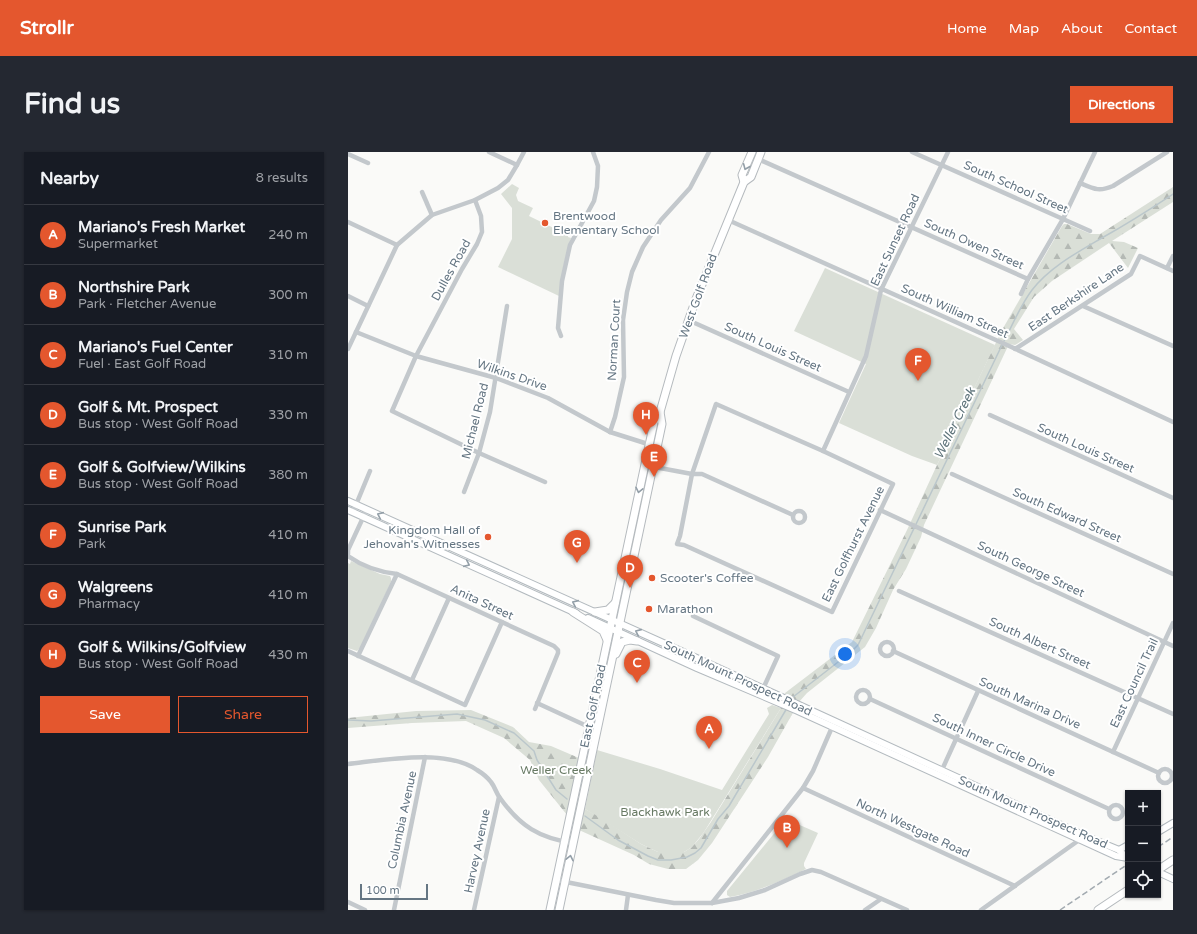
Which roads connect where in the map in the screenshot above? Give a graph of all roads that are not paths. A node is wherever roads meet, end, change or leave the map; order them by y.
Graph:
1 (489, 152) edge
2 (524, 152) edge
3 (593, 152) edge
4 (708, 152) edge
5 (752, 152) edge
6 (912, 152) edge
7 (948, 152) edge
8 (1095, 152) edge
9 (1167, 152) edge
10 (348, 153) edge
11 (760, 155) edge
12 (368, 163) dead end
13 (518, 165) junction
14 (941, 166) junction
15 (744, 182) junction
16 (1080, 183) junction
17 (422, 192) dead end
18 (475, 200) junction
19 (432, 215) junction
20 (1063, 219) junction
21 (728, 220) junction
22 (348, 222) edge
23 (911, 228) junction
24 (1090, 231) dead end
25 (397, 245) junction
26 (1173, 256) edge
27 (1167, 268) junction
28 (1173, 271) edge
29 (1028, 279) junction
30 (881, 290) junction
31 (1021, 294) dead end
32 (348, 296) edge
33 (368, 306) junction
34 (507, 306) dead end
35 (1083, 306) junction
36 (688, 320) junction
37 (356, 332) junction
38 (560, 336) dead end
39 (1173, 346) edge
40 (348, 349) edge
41 (1015, 349) junction
42 (416, 356) junction
43 (496, 378) junction
44 (849, 392) junction
45 (660, 412) junction
46 (990, 415) dead end
47 (1173, 422) edge
48 (610, 432) junction
49 (648, 445) junction
50 (656, 447) junction
51 (822, 451) junction
52 (479, 453) junction
53 (644, 465) junction
54 (652, 467) junction
55 (370, 471) dead end
56 (692, 474) junction
57 (952, 474) dead end
58 (545, 482) dead end
59 (464, 492) dead end
60 (1173, 498) edge
61 (348, 501) edge
62 (356, 504) junction
63 (367, 509) junction
64 (880, 510) junction
65 (350, 511) edge
66 (793, 515) dead end
67 (364, 517) junction
68 (348, 555) edge
69 (397, 574) junction
70 (1173, 574) edge
71 (899, 591) dead end
72 (449, 598) junction
73 (615, 602) junction
74 (573, 612) junction
75 (595, 612) junction
76 (693, 616) dead end
77 (611, 619) junction
78 (502, 622) junction
79 (619, 623) junction
80 (1173, 623) edge
81 (609, 628) junction
82 (617, 632) junction
83 (607, 640) junction
84 (637, 641) junction
85 (1164, 641) junction
86 (1173, 646) edge
87 (348, 651) edge
88 (893, 651) dead end
89 (358, 656) junction
90 (610, 667) junction
91 (412, 680) junction
92 (978, 691) junction
93 (761, 692) junction
94 (1139, 697) junction
95 (870, 700) dead end
96 (537, 703) junction
97 (535, 710) dead end
98 (1173, 714) edge
99 (833, 724) junction
100 (589, 726) junction
101 (956, 739) junction
102 (1113, 752) junction
103 (425, 757) junction
104 (348, 764) edge
105 (940, 773) junction
106 (1159, 773) dead end
107 (803, 788) junction
108 (499, 797) junction
109 (1109, 809) dead end
110 (1173, 821) edge
111 (1161, 830) edge
112 (1082, 838) junction
113 (565, 842) junction
114 (573, 843) junction
115 (1125, 846) edge
116 (1118, 850) junction
117 (1125, 854) edge
118 (1125, 856) edge
119 (1173, 860) edge
120 (1161, 869) edge
121 (1161, 873) edge
122 (1173, 879) edge
123 (556, 880) junction
124 (565, 882) junction
125 (1015, 886) junction
126 (1125, 892) edge
127 (628, 895) junction
128 (881, 898) junction
129 (348, 902) edge
130 (712, 903) junction
131 (365, 910) edge
132 (394, 910) edge
133 (474, 910) edge
134 (550, 910) edge
135 (559, 910) edge
136 (626, 910) edge
137 (865, 910) edge
138 (907, 910) edge
139 (981, 910) edge
140 (1098, 910) edge

1 - 13 street
2 - 13 street
3 - 38 street
4 - 48 street, Norman Court
5 -> 15 main road, West Golf Road
6 - 14 street, South School Street
7 - 14 street, East Sunset Road
8 - 16 street
9 - 16 street
10 - 12 street
11 - 15 main road, West Golf Road
11 - 23 street, South Owen Street
13 - 18 street
14 - 20 street, South School Street
14 - 23 street, East Sunset Road
15 - 21 main road, West Golf Road
16 - 20 street
17 - 19 street
18 - 19 street
18 - 42 street, Dulles Road
19 - 25 street
20 - 24 street, South School Street
20 - 29 street
21 - 30 street, South William Street
21 - 36 main road, West Golf Road
22 - 25 street
23 - 29 street, South Owen Street
23 - 30 street, East Sunset Road
25 - 33 street
26 - 27 street
27 - 28 street
27 - 35 street, East Berkshire Lane
29 - 31 street
30 - 41 street, South William Street
30 - 44 street, East Sunset Road
32 - 33 street
33 - 37 street
34 - 43 street, Michael Road
35 - 39 street
35 - 41 street, East Berkshire Lane
36 - 44 street, South Louis Street
36 - 45 main road, West Golf Road
37 - 40 street
37 - 42 street, Wilkins Drive
41 - 47 street, South William Street
42 - 43 street, Wilkins Drive
42 - 52 street, Dulles Road
43 - 48 street, Wilkins Drive
43 - 52 street, Michael Road
44 - 51 street, East Sunset Road
45 - 49 main road, West Golf Road
45 - 50 main road, West Golf Road
46 - 60 street, South Louis Street
48 - 49 street, Wilkins Drive
49 - 50 street, Wilkins Drive
49 - 53 main road, West Golf Road
50 - 54 main road, West Golf Road
51 - 56 street
51 - 64 street, East Golfhurst Avenue
52 - 58 street
52 - 59 street, Michael Road
53 - 54 street
53 -> 73 main road, West Golf Road
54 - 56 street
54 - 79 main road, West Golf Road
55 - 62 street
56 - 64 street, East Golfhurst Avenue
56 - 66 street
57 - 70 street, South Edward Street
61 - 62 main road, South Mount Prospect Road
62 - 63 main road, South Mount Prospect Road
62 - 65 street
63 - 67 street
75 -> 63 main road, South Mount Prospect Road
64 - 85 street, South George Street
65 - 67 main road, South Mount Prospect Road
67 - 68 street
67 -> 74 main road, South Mount Prospect Road
68 - 69 street, Anita Street
69 - 72 street, Anita Street
69 - 89 street
71 - 94 street, South Albert Street
72 - 78 street, Anita Street
72 - 91 street
73 - 75 main road
73 - 77 main road, West Golf Road
74 - 81 main road, South Mount Prospect Road
74 - 83 main road
75 - 77 main road, South Mount Prospect Road
76 - 93 street
77 - 79 main road, South Mount Prospect Road
77 - 81 main road, East Golf Road
78 - 91 street
78 - 96 street, Anita Street
79 - 82 main road, East Golf Road
93 -> 79 main road, South Mount Prospect Road
80 - 85 street, East Council Trail
81 - 82 main road, South Mount Prospect Road
81 - 83 main road, East Golf Road
82 - 84 main road, South Mount Prospect Road
82 - 90 main road, East Golf Road
83 - 100 main road, East Golf Road
84 - 90 main road
84 - 93 main road, South Mount Prospect Road
85 - 86 street, South George Street
85 - 94 street, East Council Trail
87 - 89 street
88 - 92 street, South Marina Drive
89 - 91 street
90 - 114 main road, East Golf Road
92 - 101 street
92 - 102 street, South Marina Drive
93 - 99 main road, South Mount Prospect Road
94 - 98 street, South Albert Street
94 - 102 street, East Council Trail
95 - 101 street, South Inner Circle Drive
96 - 97 street
96 - 100 street
99 - 105 main road, South Mount Prospect Road
99 - 107 street
100 - 113 main road, East Golf Road
101 - 105 street
101 - 109 street, South Inner Circle Drive
102 - 106 street, South Marina Drive
103 - 104 street
103 - 108 street
103 - 132 street, Columbia Avenue
105 - 112 main road, South Mount Prospect Road
107 - 125 street, North Westgate Road
107 - 130 street
108 - 113 street
108 - 133 street, Harvey Avenue
110 - 111 main road
112 - 116 main road, South Mount Prospect Road
112 - 118 main road, South Mount Prospect Road
112 - 125 street
113 - 114 street
113 - 123 main road, East Golf Road
124 -> 114 main road, East Golf Road
115 - 116 main road
116 - 117 main road, South Mount Prospect Road
119 - 120 main road
121 - 122 main road
123 - 124 street
123 - 134 main road, East Golf Road
124 - 127 street
124 - 135 main road, East Golf Road
125 - 139 street
126 - 140 main road
127 - 130 street
127 - 136 street
128 - 130 street
128 - 137 street
128 - 138 street
129 - 131 street

